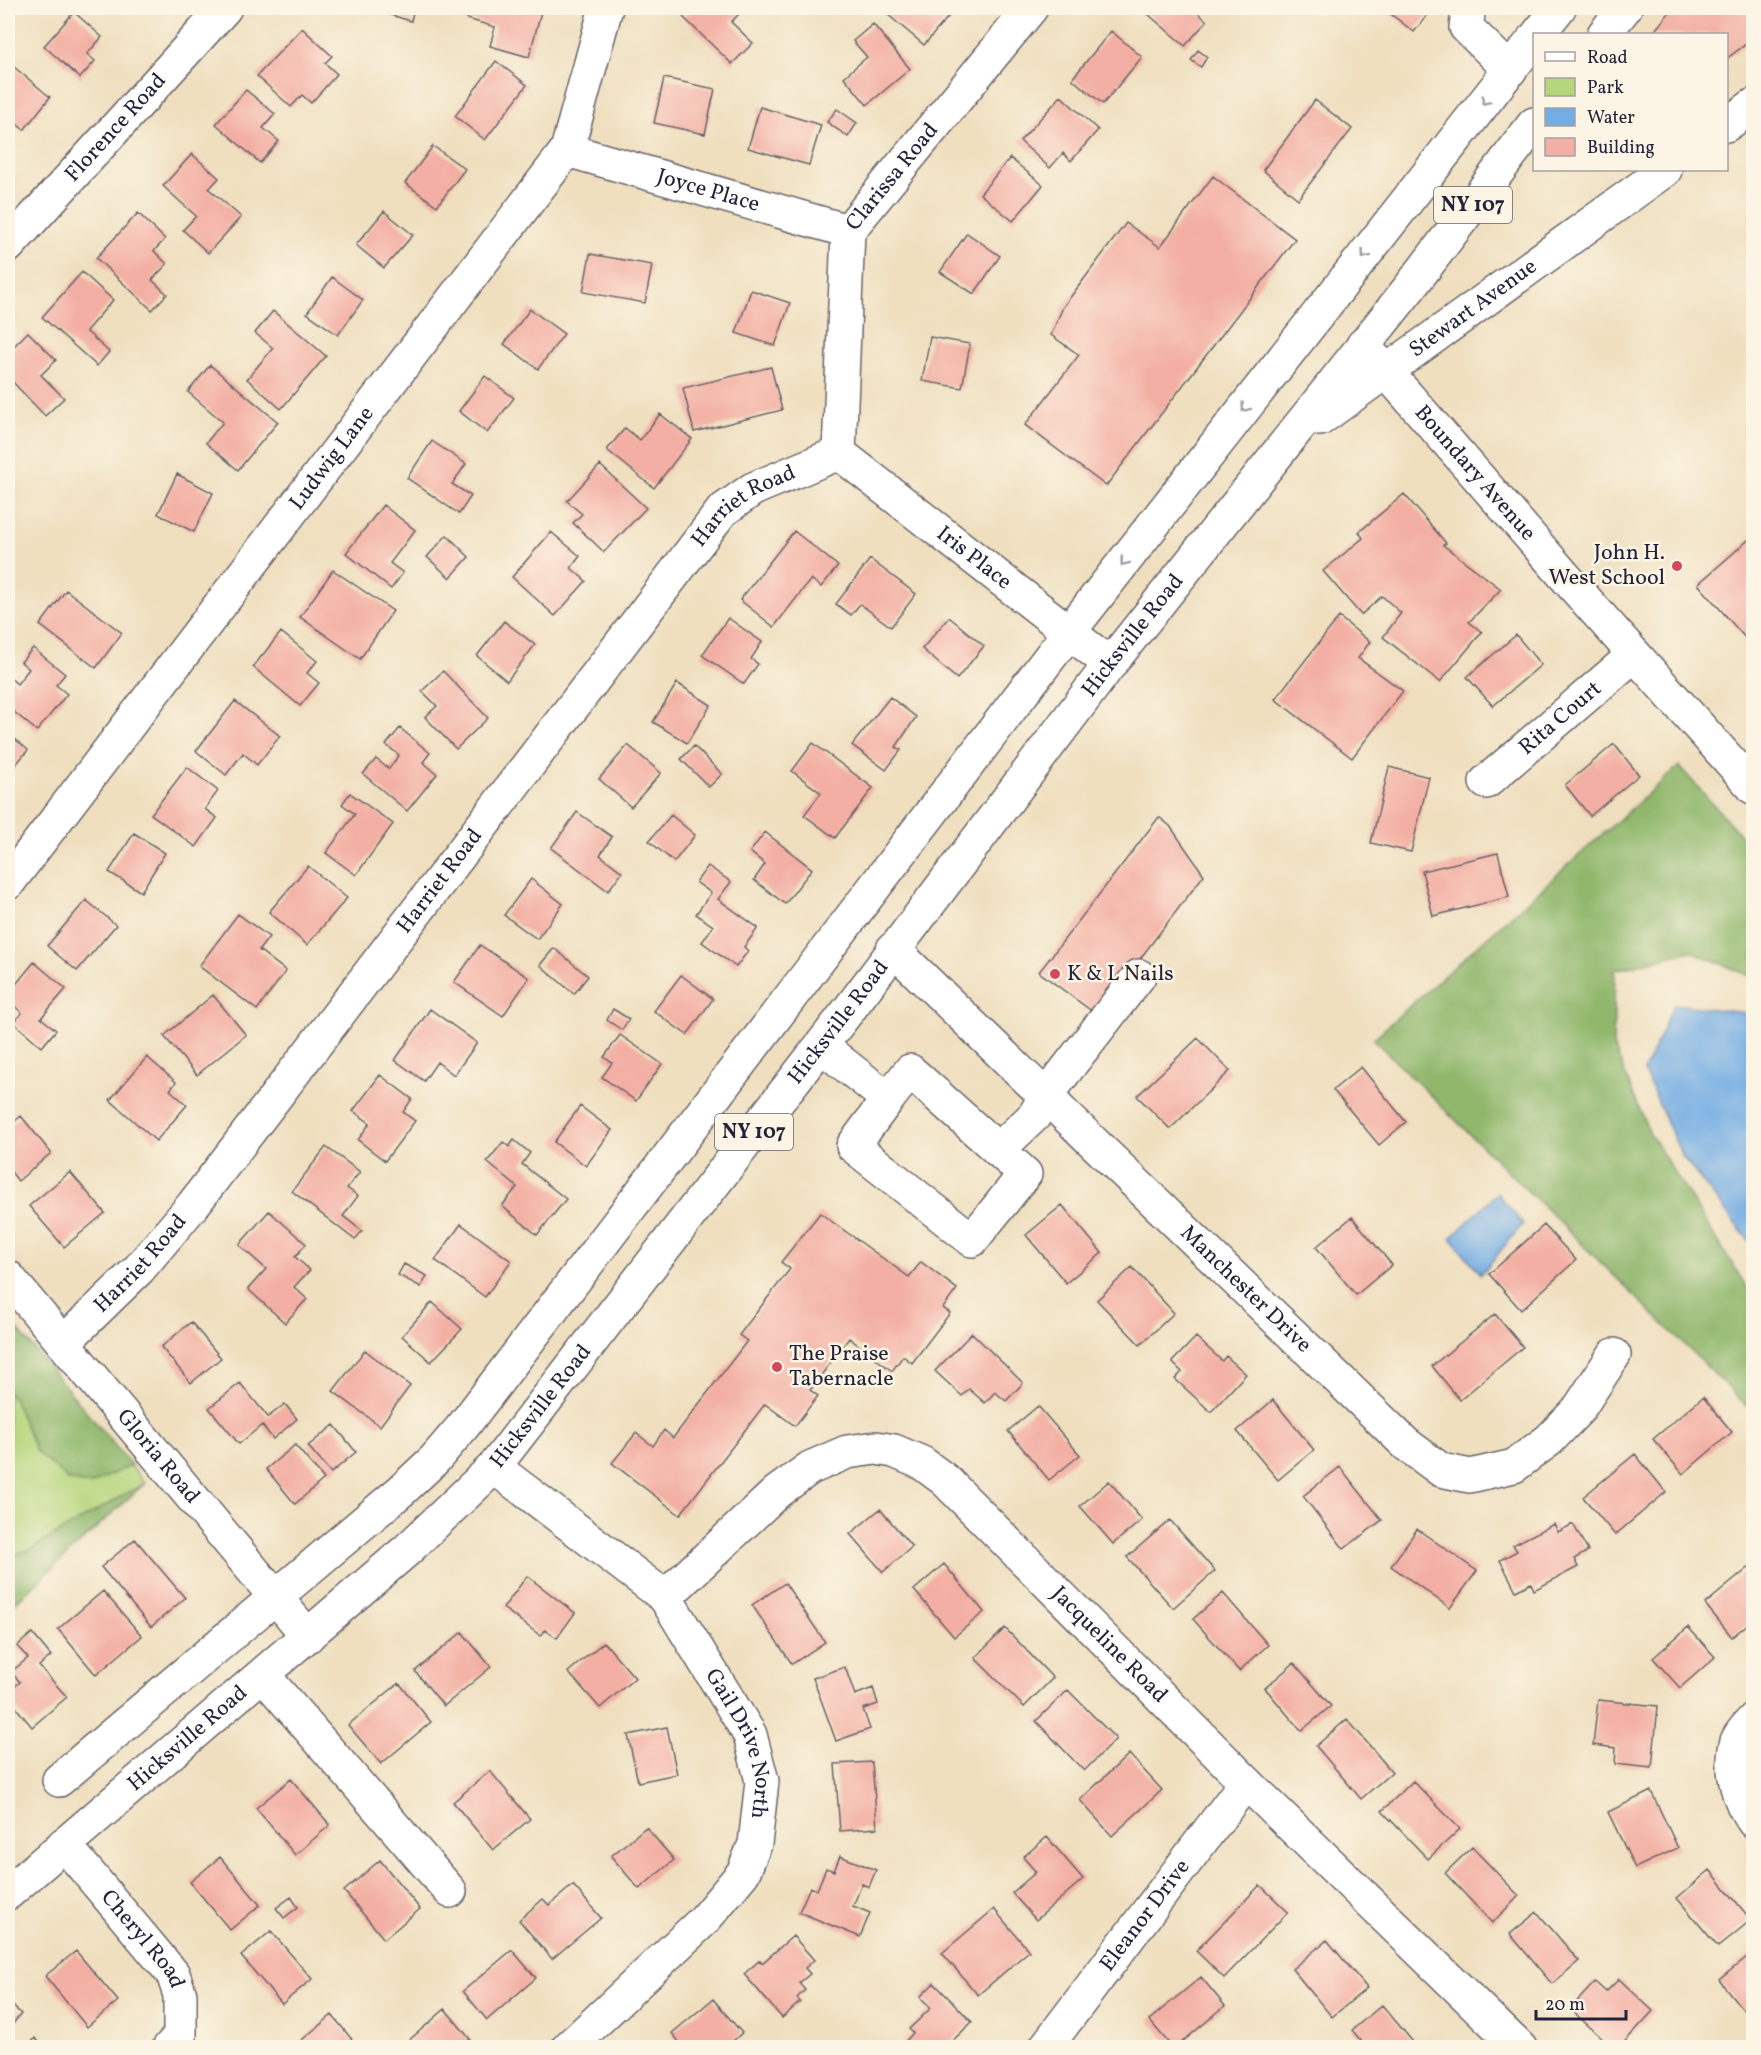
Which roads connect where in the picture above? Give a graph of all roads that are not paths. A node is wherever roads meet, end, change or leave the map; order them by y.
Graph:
1 (225, 8) edge
2 (606, 8) edge
3 (1031, 8) edge
4 (1469, 8) edge
5 (1559, 8) edge
6 (1625, 8) edge
7 (1539, 33) edge
8 (1605, 33) edge
9 (1533, 40) edge
10 (1510, 70) junction
11 (1754, 105) edge
12 (1728, 124) edge
13 (1533, 125) edge
14 (567, 150) junction
15 (1664, 171) edge
16 (13, 229) edge
17 (848, 231) junction
18 (1363, 345) junction
19 (1386, 370) junction
20 (1282, 447) junction
21 (839, 453) junction
22 (1069, 632) junction
23 (1634, 655) junction
24 (1110, 664) junction
25 (1486, 782) dead end
26 (1754, 788) edge
27 (8, 883) edge
28 (893, 949) junction
29 (1139, 976) dead end
30 (821, 1046) junction
31 (1046, 1096) junction
32 (888, 1099) junction
33 (998, 1150) junction
34 (8, 1277) edge
35 (63, 1343) junction
36 (1614, 1355) dead end
37 (494, 1467) junction
38 (276, 1596) junction
39 (665, 1597) junction
40 (308, 1636) junction
41 (263, 1675) junction
42 (1754, 1719) edge
43 (59, 1780) dead end
44 (1246, 1782) junction
45 (1754, 1822) edge
46 (64, 1844) junction
47 (450, 1890) dead end
48 (8, 1893) edge
49 (181, 2044) edge
50 (568, 2048) edge
51 (1045, 2048) edge
52 (1520, 2048) edge

1 - 16 street, Florence Road
2 - 14 street, Ludwig Lane
3 - 17 street, Clarissa Road
4 - 10 street
5 - 7 street
6 - 8 street
9 - 10 street
10 -> 22 street
11 - 12 street
13 - 18 street, Hicksville Road / NY 107
14 - 17 street, Joyce Place
14 - 27 street, Ludwig Lane
15 - 19 street, Stewart Avenue
17 - 21 street, Clarissa Road
18 - 19 street, Boundary Avenue
18 - 20 street, Hicksville Road / NY 107
19 - 20 street, Stewart Avenue
19 - 23 street, Boundary Avenue
20 - 24 street, Hicksville Road / NY 107
21 - 22 street, Iris Place
21 - 35 street, Harriet Road
22 - 24 street, Iris Place
22 - 38 street
23 - 25 street, Rita Court
23 - 26 street, Boundary Avenue
24 - 28 street, Hicksville Road / NY 107
28 - 30 street, Hicksville Road / NY 107
28 - 31 street, Manchester Drive
29 - 31 street
30 - 32 street
30 - 37 street, Hicksville Road / NY 107
31 - 33 street
31 - 36 street, Manchester Drive
32 - 33 street
32 - 33 street
34 - 35 street, Gloria Road
35 - 38 street, Gloria Road
37 - 39 street, Gail Drive North
37 - 40 street, Hicksville Road / NY 107
38 - 40 street, Gloria Road
38 - 43 street
39 - 44 street, Jacqueline Road
39 - 50 street, Gail Drive North
40 - 41 street, Hicksville Road / NY 107
41 - 46 street, Hicksville Road / NY 107
41 - 47 street
42 - 45 street
44 - 51 street, Eleanor Drive
44 - 52 street, Jacqueline Road
46 - 48 street, Hicksville Road / NY 107
46 - 49 street, Cheryl Road

